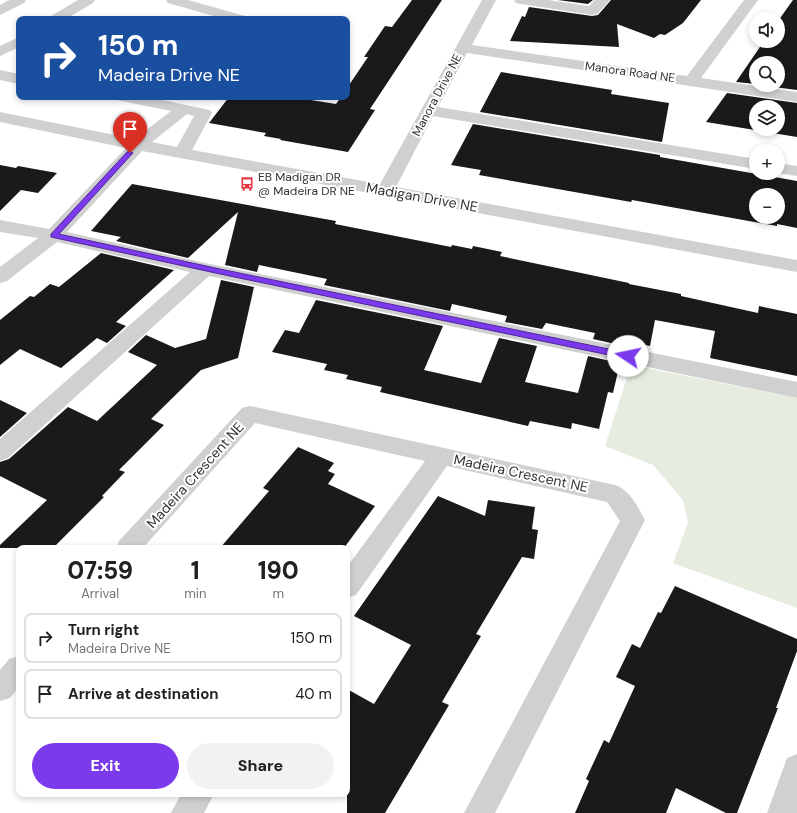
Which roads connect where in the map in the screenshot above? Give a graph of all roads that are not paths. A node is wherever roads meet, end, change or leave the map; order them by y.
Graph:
1 (19, 0) edge
2 (88, 0) edge
3 (173, 0) edge
4 (489, 0) edge
5 (521, 0) edge
6 (604, 0) edge
7 (751, 0) edge
8 (0, 11) edge
9 (77, 13) edge
10 (66, 16) edge
11 (229, 16) edge
12 (16, 43) edge
13 (463, 48) junction
14 (0, 52) edge
15 (0, 76) edge
16 (16, 79) edge
17 (691, 81) junction
18 (797, 97) edge
19 (138, 100) edge
20 (184, 109) junction
21 (430, 110) junction
22 (0, 117) edge
23 (138, 145) junction
24 (182, 153) junction
25 (749, 163) edge
26 (785, 169) edge
27 (797, 171) edge
28 (386, 190) junction
29 (0, 226) edge
30 (54, 236) junction
31 (797, 266) edge
32 (205, 268) junction
33 (0, 277) edge
34 (797, 390) edge
35 (0, 452) edge
36 (441, 456) junction
37 (131, 545) edge
38 (350, 583) edge
39 (16, 671) edge
40 (0, 689) edge
41 (797, 768) edge
42 (197, 797) edge
43 (186, 813) edge
44 (479, 813) edge
45 (782, 813) edge

1 - 8 street
2 - 9 street
3 - 11 street
4 - 13 street, Manora Drive NE
5 - 6 street
7 - 17 street
9 - 10 street
12 - 14 street
13 - 17 street, Manora Road NE
13 - 21 street, Manora Drive NE
15 - 16 street
17 - 18 street, Manora Road NE
19 - 20 street
20 - 23 street
20 - 24 street
21 - 25 street
21 - 28 street, Manora Drive NE
22 - 23 street, Madigan Drive NE
23 - 24 street, Madigan Drive NE
23 - 30 street
24 - 28 street, Madigan Drive NE
26 - 27 street
28 - 31 street, Madigan Drive NE
29 - 30 street
30 - 32 street
30 - 33 street
32 - 34 street
32 - 35 street
36 - 37 street, Madeira Crescent NE
36 - 38 street
36 - 44 street, Madeira Crescent NE
39 - 40 street
41 - 45 street
42 - 43 street

